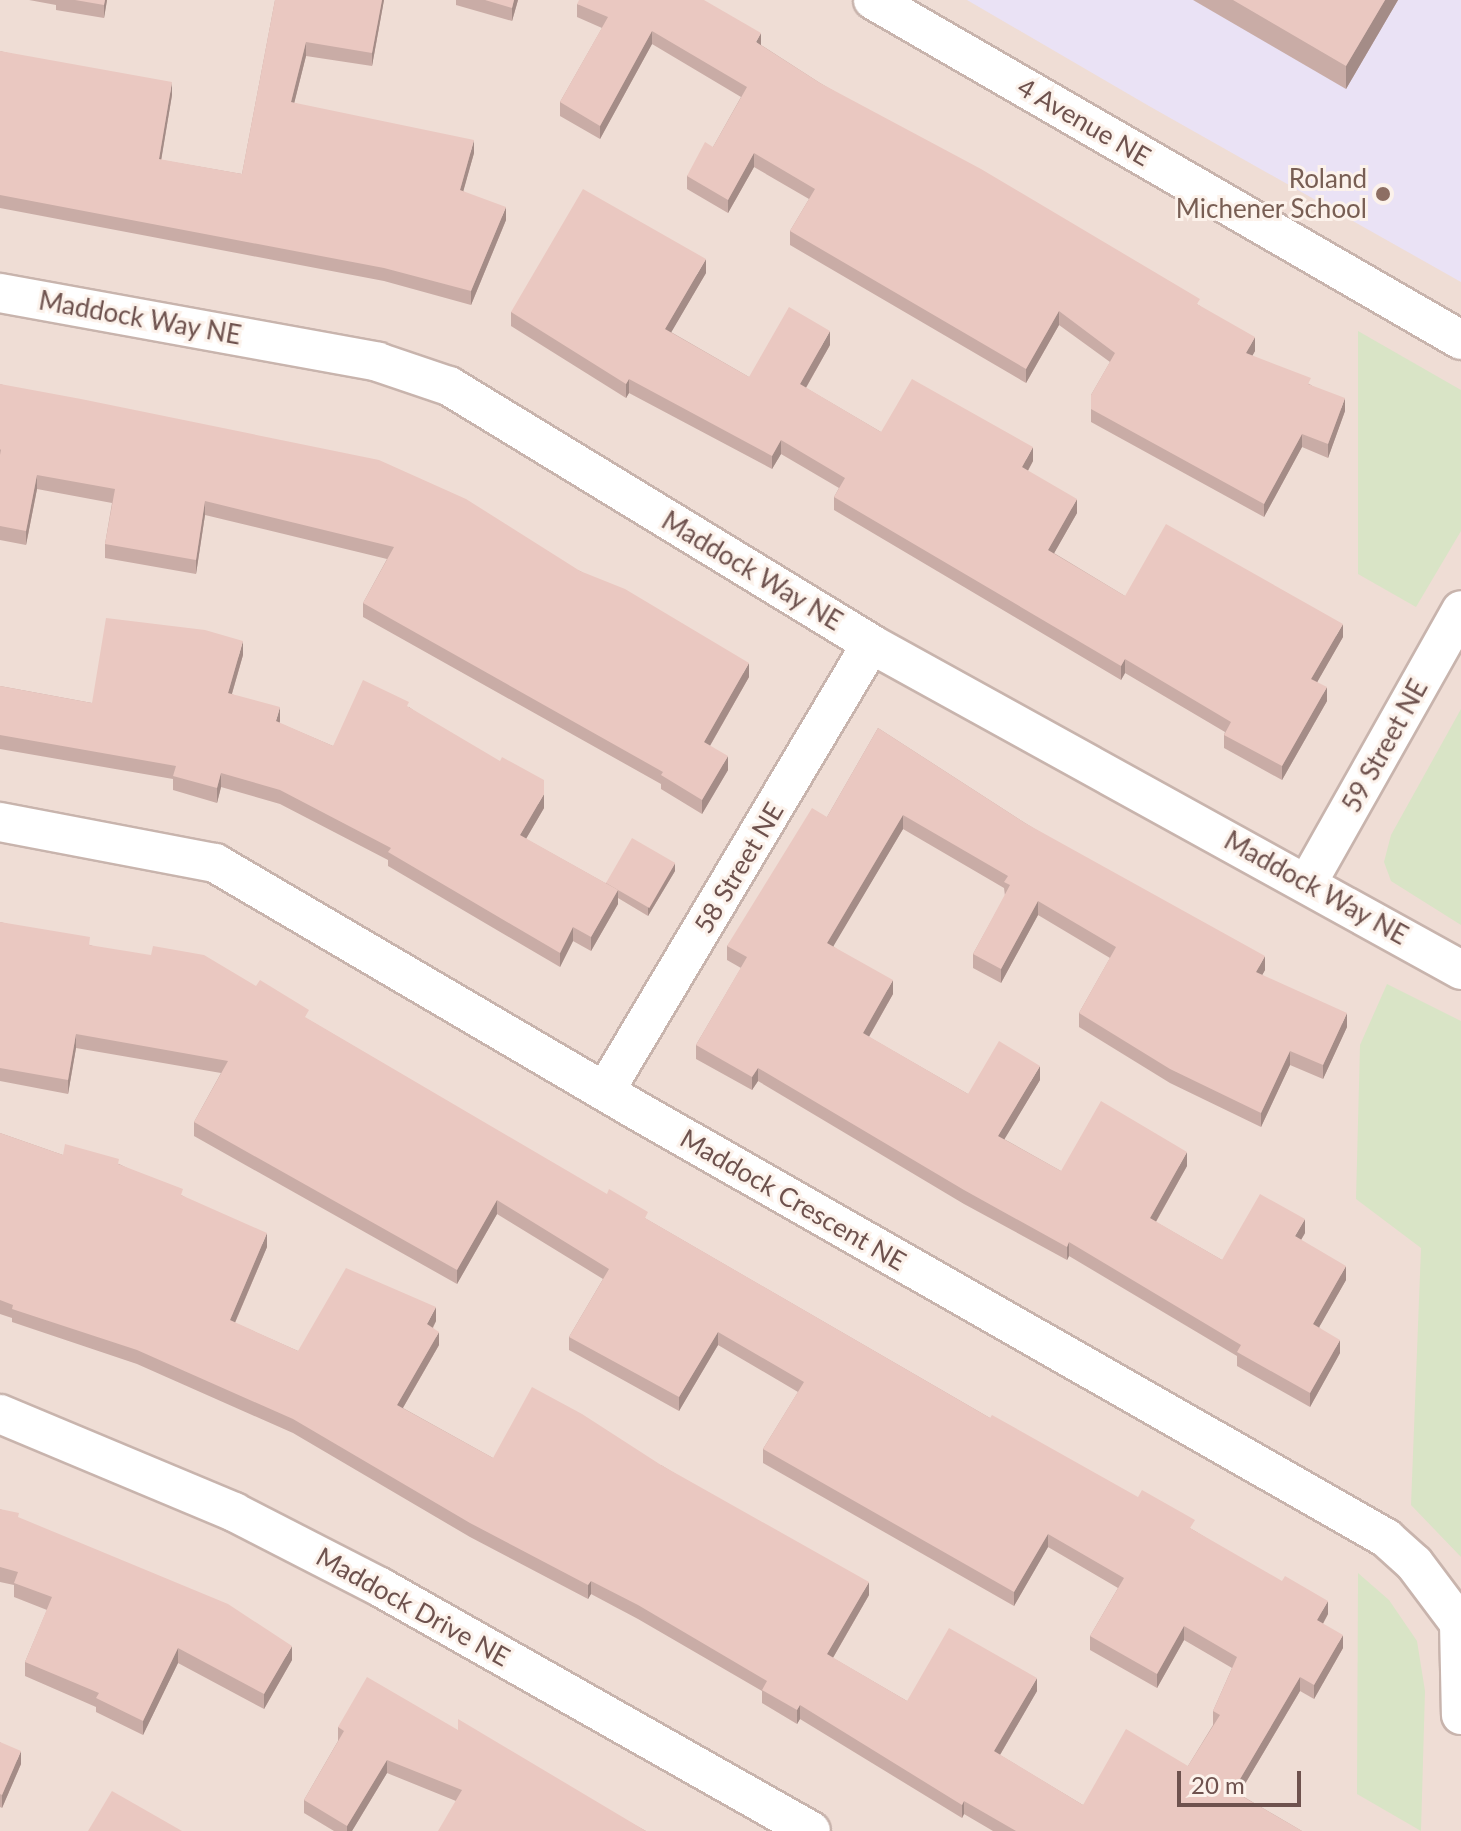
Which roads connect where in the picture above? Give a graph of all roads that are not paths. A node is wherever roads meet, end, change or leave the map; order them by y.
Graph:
1 (873, 0) edge
2 (0, 293) edge
3 (1461, 340) edge
4 (1461, 610) edge
5 (871, 644) junction
6 (0, 822) edge
7 (1308, 882) junction
8 (1461, 970) edge
9 (605, 1091) junction
10 (0, 1414) edge
11 (1461, 1715) edge
12 (811, 1831) edge

1 - 3 street, 4 Avenue NE
2 - 5 street, Maddock Way NE
4 - 7 street, 59 Street NE
5 - 7 street, Maddock Way NE
5 - 9 street, 58 Street NE
6 - 9 street, Maddock Crescent NE
7 - 8 street, Maddock Way NE
9 - 11 street, Maddock Crescent NE
10 - 12 street, Maddock Drive NE

